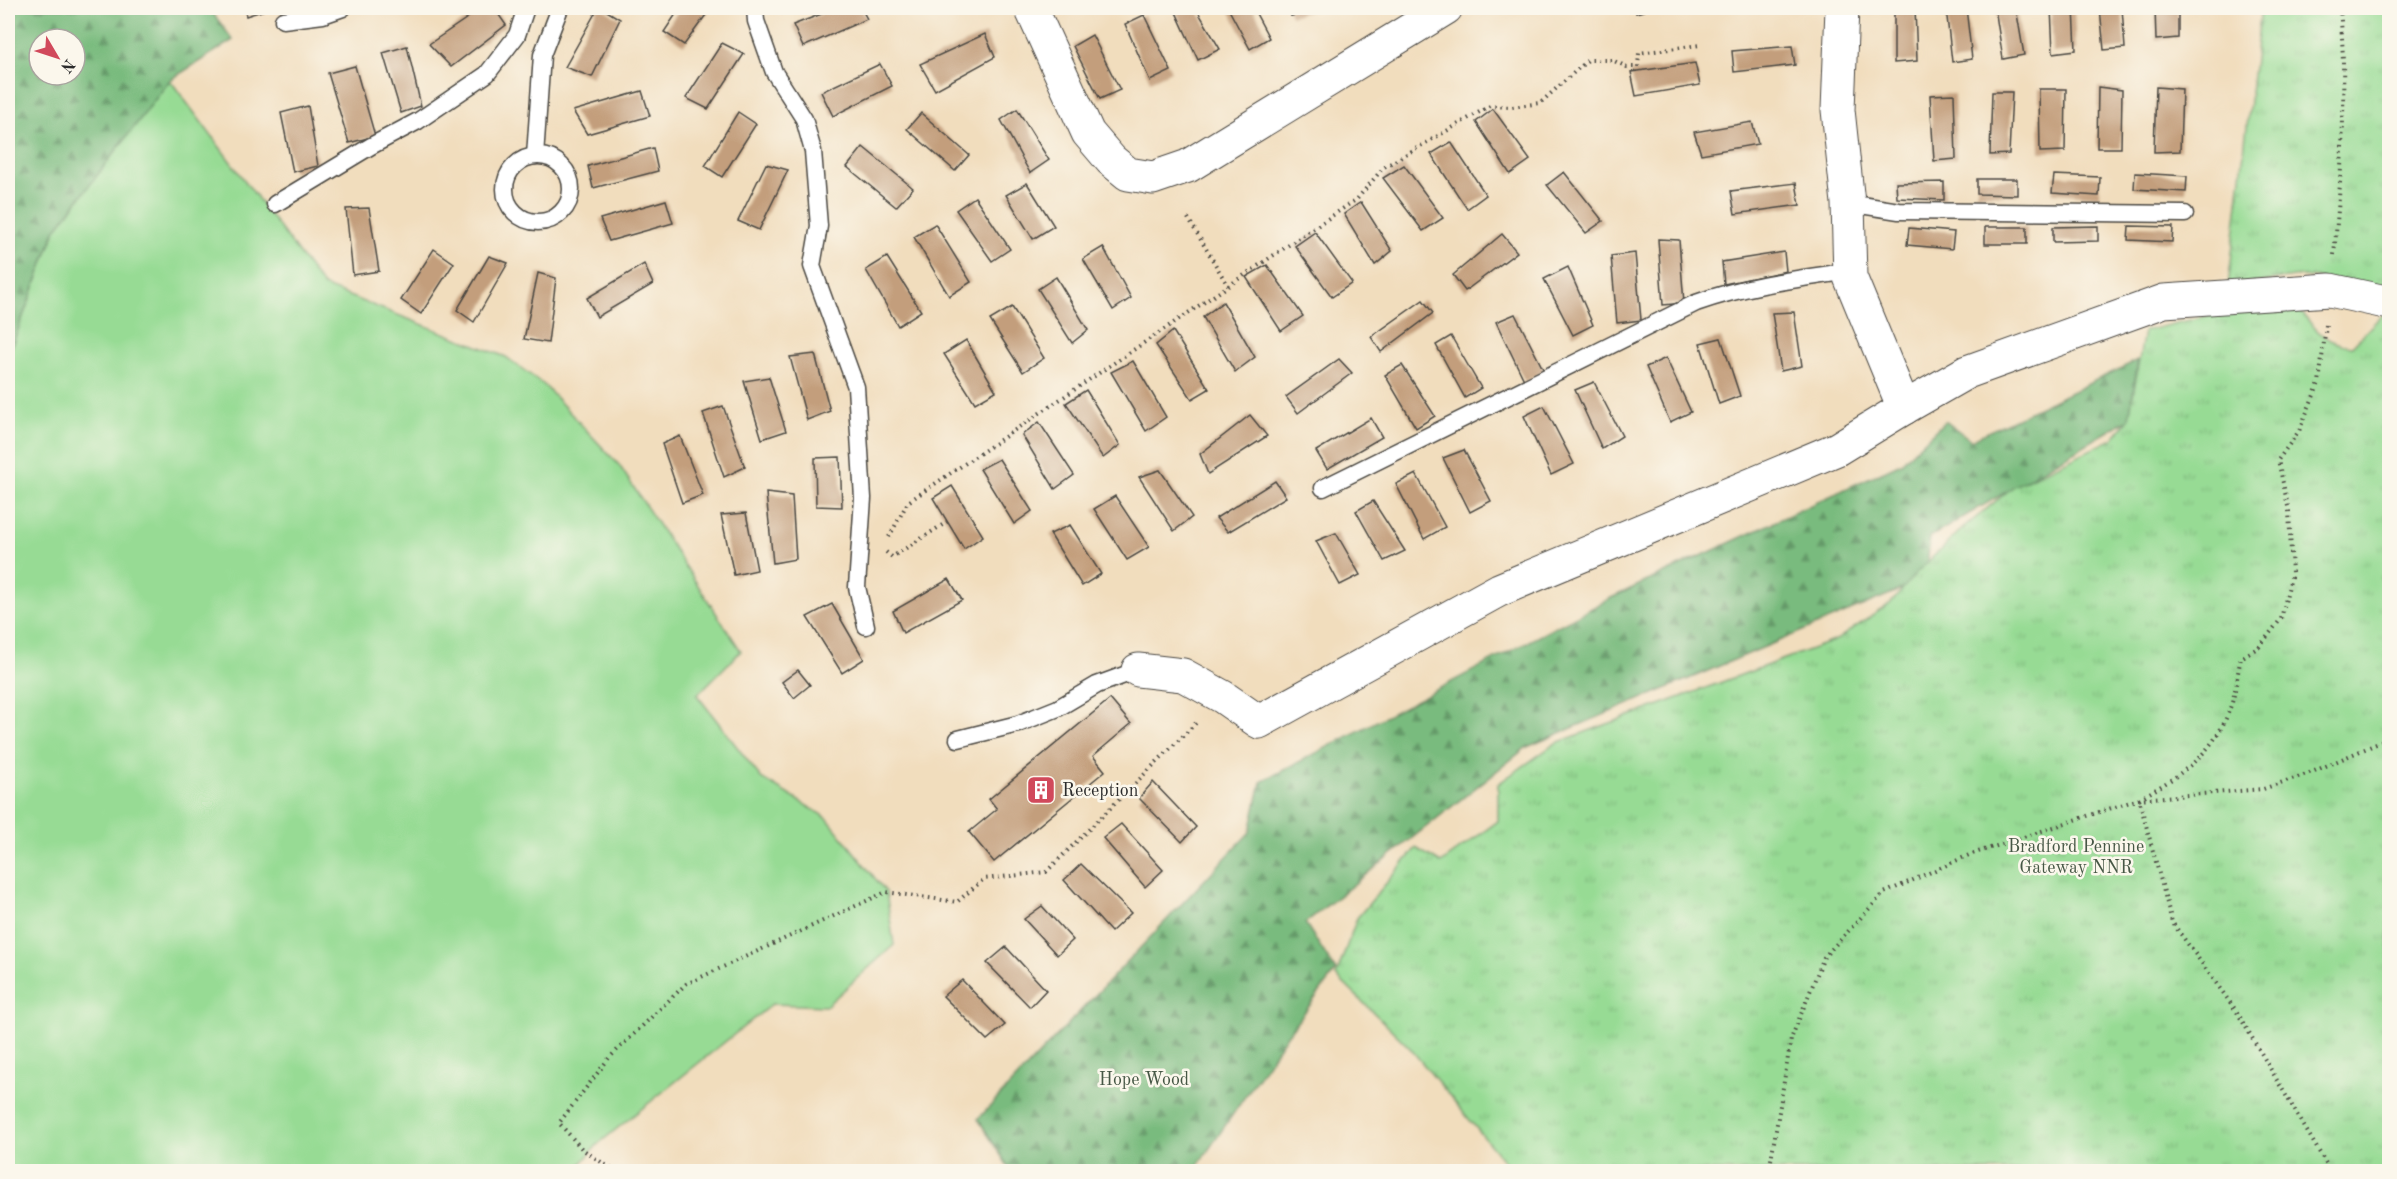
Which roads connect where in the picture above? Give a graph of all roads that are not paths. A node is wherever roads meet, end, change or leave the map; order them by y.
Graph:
1 (343, 8) edge
2 (526, 8) edge
3 (560, 8) edge
4 (755, 8) edge
5 (1031, 8) edge
6 (1446, 8) edge
7 (1842, 8) edge
8 (283, 20) dead end
9 (535, 156) junction
10 (1848, 203) junction
11 (275, 204) dead end
12 (2185, 214) dead end
13 (1850, 272) junction
14 (2390, 303) edge
15 (1904, 408) junction
16 (1323, 488) dead end
17 (866, 626) dead end
18 (1138, 670) joint
19 (958, 739) dead end

1 - 8 lane
2 - 11 lane
3 - 9 lane
4 - 17 lane
5 - 6 street
7 - 10 street
9 - 9 lane
10 - 12 lane
10 - 13 street
13 - 15 street
13 - 16 lane
14 - 15 street
15 - 18 street
18 - 19 lane

